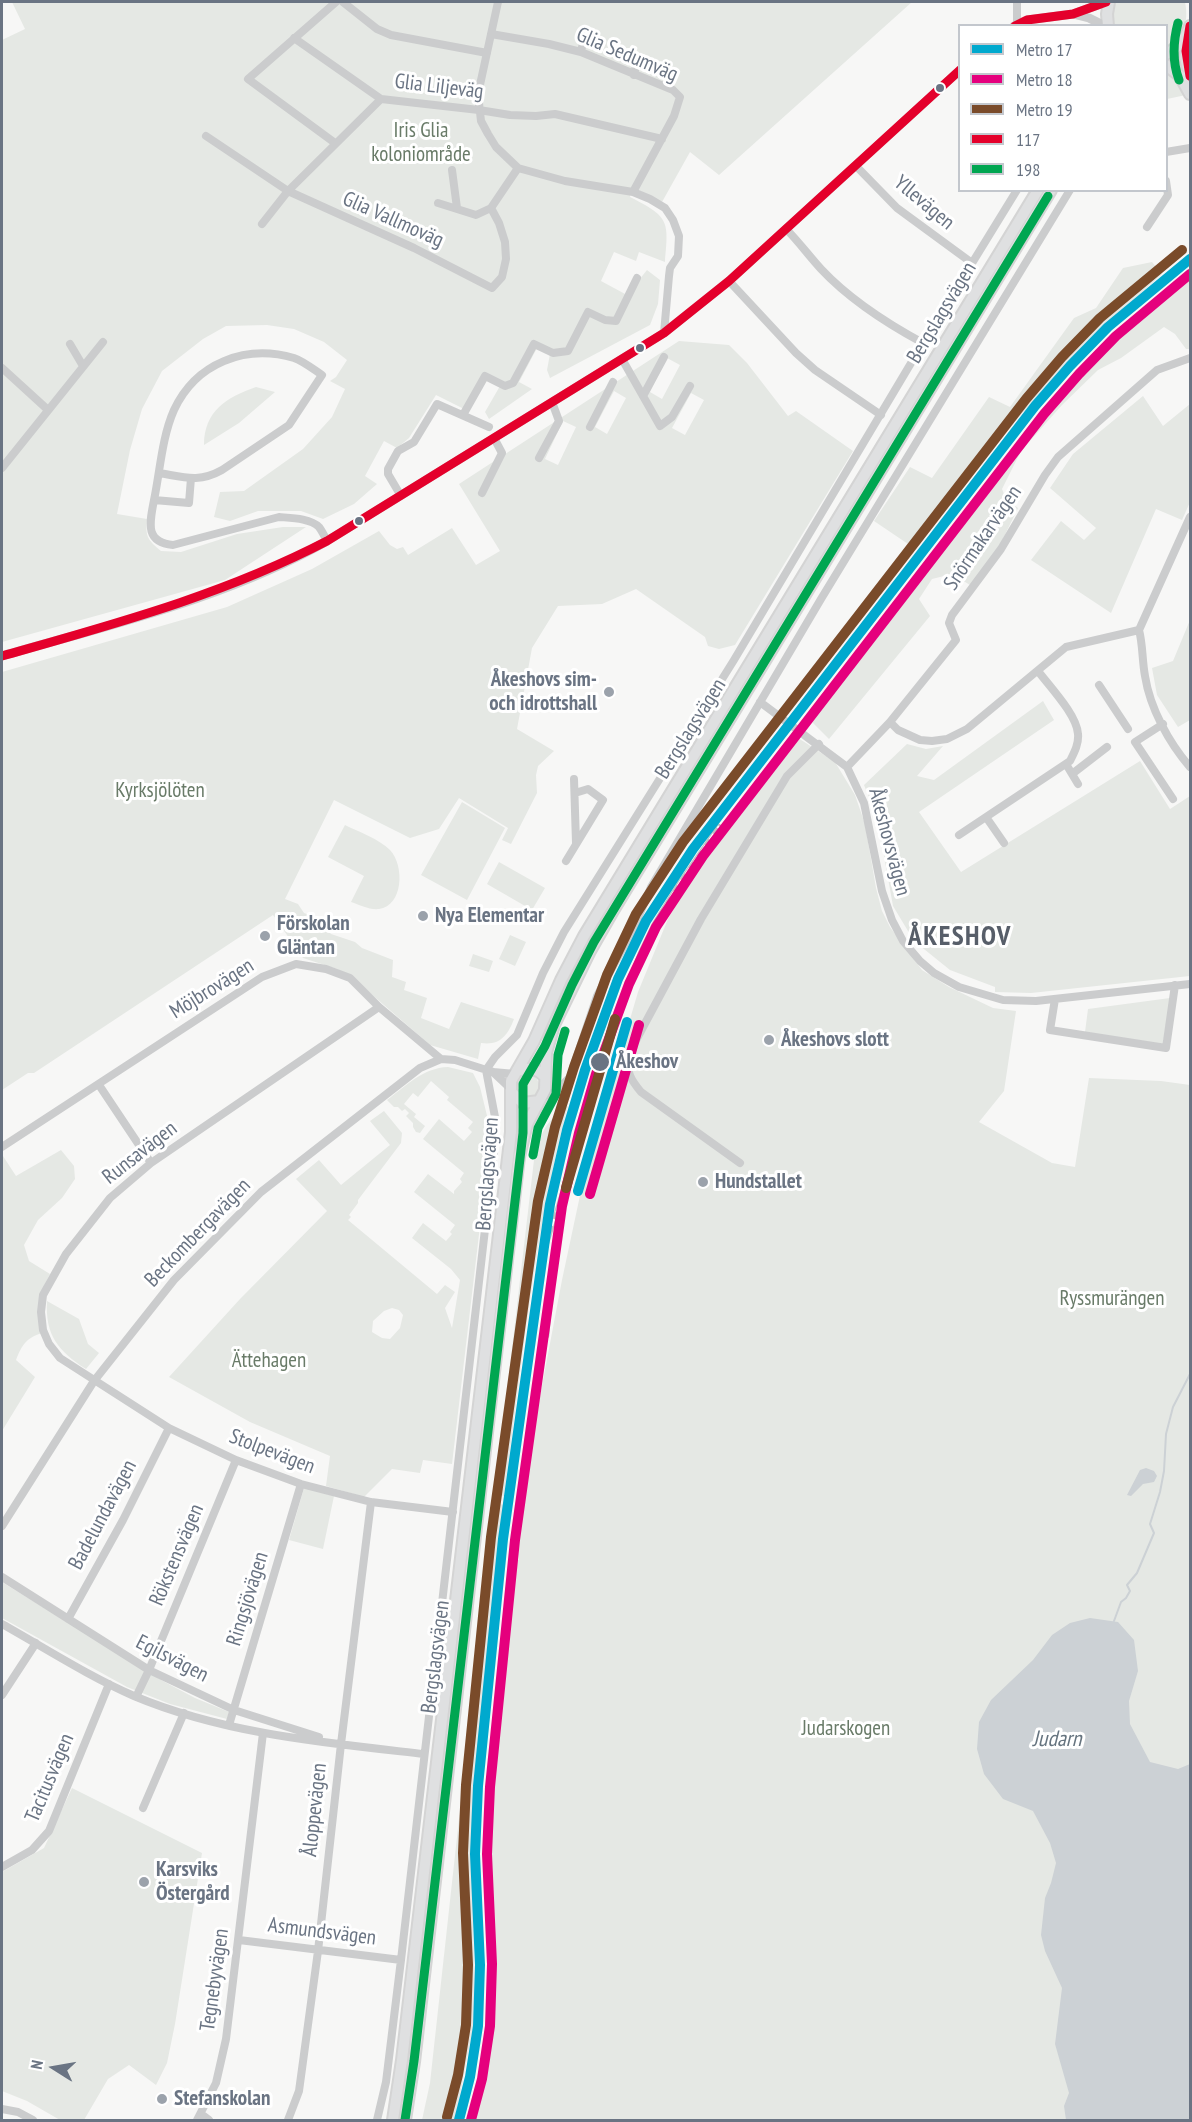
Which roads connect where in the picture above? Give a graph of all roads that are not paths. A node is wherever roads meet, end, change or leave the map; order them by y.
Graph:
1 (336, 2) edge
2 (343, 2) edge
3 (498, 2) edge
4 (1017, 2) edge
5 (1107, 2) edge
6 (1073, 14) junction
7 (1016, 24) edge
8 (1018, 24) edge
9 (1102, 24) edge
10 (1106, 24) edge
11 (1190, 30) edge
12 (585, 33) dead end
13 (491, 34) junction
14 (294, 38) junction
15 (581, 52) junction
16 (487, 53) junction
17 (1168, 53) edge
18 (638, 56) dead end
19 (1168, 65) edge
20 (958, 72) edge
21 (634, 75) junction
22 (1191, 76) edge
23 (1191, 94) edge
24 (381, 99) junction
25 (479, 110) junction
26 (206, 136) dead end
27 (662, 139) junction
28 (335, 143) junction
29 (1191, 148) edge
30 (1168, 152) edge
31 (856, 166) junction
32 (518, 168) junction
33 (452, 170) dead end
34 (288, 191) junction
35 (633, 192) junction
36 (1016, 192) edge
37 (1037, 192) edge
38 (1050, 192) edge
39 (1069, 192) edge
40 (1168, 192) edge
41 (438, 203) dead end
42 (457, 208) junction
43 (491, 208) junction
44 (262, 224) dead end
45 (1147, 227) dead end
46 (787, 230) junction
47 (972, 263) junction
48 (637, 278) dead end
49 (729, 281) junction
50 (664, 333) junction
51 (103, 342) dead end
52 (923, 343) junction
53 (70, 344) dead end
54 (664, 357) dead end
55 (1191, 358) edge
56 (622, 359) junction
57 (83, 366) junction
58 (2, 368) edge
59 (612, 381) dead end
60 (690, 386) dead end
61 (643, 396) junction
62 (552, 402) junction
63 (47, 409) junction
64 (463, 415) junction
65 (880, 415) junction
66 (489, 427) dead end
67 (590, 427) dead end
68 (495, 438) junction
69 (539, 458) dead end
70 (2, 468) edge
71 (159, 473) junction
72 (191, 478) junction
73 (482, 493) dead end
74 (401, 496) junction
75 (154, 500) junction
76 (1191, 517) edge
77 (327, 541) junction
78 (1139, 630) junction
79 (2, 656) edge
80 (1038, 671) junction
81 (1099, 685) dead end
82 (760, 702) junction
83 (890, 722) junction
84 (1163, 724) junction
85 (1128, 729) dead end
86 (819, 744) junction
87 (1107, 747) dead end
88 (1066, 764) junction
89 (848, 767) junction
90 (1191, 767) edge
91 (1072, 774) junction
92 (574, 779) dead end
93 (1078, 784) dead end
94 (575, 793) junction
95 (1173, 799) dead end
96 (986, 817) junction
97 (959, 835) dead end
98 (1004, 843) dead end
99 (576, 844) junction
100 (566, 861) dead end
101 (1191, 984) edge
102 (1175, 986) junction
103 (1055, 999) junction
104 (379, 1007) junction
105 (441, 1059) junction
106 (490, 1071) junction
107 (516, 1072) junction
108 (545, 1080) junction
109 (99, 1085) junction
110 (563, 1086) junction
111 (511, 1090) junction
112 (541, 1099) junction
113 (2, 1147) edge
114 (151, 1163) junction
115 (740, 1163) dead end
116 (94, 1381) junction
117 (169, 1428) junction
118 (236, 1460) junction
119 (301, 1484) junction
120 (370, 1502) junction
121 (453, 1512) junction
122 (2, 1526) edge
123 (2, 1577) edge
124 (68, 1619) junction
125 (2, 1624) edge
126 (36, 1643) junction
127 (149, 1670) junction
128 (109, 1684) junction
129 (2, 1695) edge
130 (136, 1697) junction
131 (234, 1710) junction
132 (184, 1713) junction
133 (229, 1725) junction
134 (263, 1733) junction
135 (340, 1744) junction
136 (424, 1754) junction
137 (143, 1808) dead end
138 (2, 1868) edge
139 (239, 1940) junction
140 (318, 1951) junction
141 (401, 1960) junction
142 (2, 2109) edge
143 (199, 2117) edge
144 (33, 2121) edge
145 (209, 2121) edge
146 (288, 2121) edge
147 (377, 2121) edge
148 (393, 2121) edge
149 (405, 2121) edge

1 - 14 street
2 - 16 street
3 - 13 street
4 - 7 street
5 - 6 street
5 - 10 main road
6 - 8 street
6 - 9 street
11 - 17 main road
11 - 22 main road
12 - 15 street
13 - 15 street, Glia Sedumväg
13 - 16 street
14 - 24 street
14 - 28 street
15 - 21 street, Glia Sedumväg
16 - 25 street
18 - 21 street
19 - 23 main road
20 - 31 street
21 - 27 street, Glia Sedumväg
24 - 25 street, Glia Liljeväg
24 - 28 street, Glia Liljeväg
25 - 27 street, Glia Liljeväg
25 - 32 street
26 - 34 street, Glia Vallmoväg
27 - 35 street, Glia Sedumväg
28 - 34 street, Glia Liljeväg
29 - 30 street
31 - 46 street
31 - 47 street, Yllevägen
32 - 35 street
32 - 43 street
33 - 42 street
34 - 43 street, Glia Vallmoväg
34 - 44 street, Glia Liljeväg
35 - 50 street
36 - 47 street, Bergslagsvägen
37 - 107 main road, Bergslagsvägen
38 - 108 main road, Bergslagsvägen
39 - 82 street
40 - 45 street
41 - 42 street, Glia Vallmoväg
42 - 43 street, Glia Vallmoväg
46 - 49 street
46 - 52 street
47 - 52 street, Bergslagsvägen
48 - 64 street
49 - 50 street
49 - 65 street
50 - 56 street
51 - 57 street
52 - 65 street, Bergslagsvägen
53 - 57 street
54 - 61 street
55 - 83 street, Snörmakarvägen
56 - 61 street
56 - 62 street
57 - 63 street
58 - 63 street
59 - 67 street
60 - 61 street
62 - 68 street
62 - 69 street
63 - 70 street
64 - 66 street
64 - 74 street
65 - 106 street, Bergslagsvägen
68 - 73 street
68 - 74 street
71 - 72 street
71 - 72 street
71 - 75 street
72 - 75 street
74 - 77 street
75 - 77 street
76 - 78 street
77 - 79 street
78 - 80 street
78 - 84 street
80 - 83 street
80 - 88 street
81 - 85 street
82 - 86 street, Åkeshovsvägen
82 - 110 street
83 - 89 street, Snörmakarvägen
84 - 90 street
84 - 95 street
86 - 89 street, Åkeshovsvägen
86 - 115 street
87 - 91 street
88 - 91 street
88 - 96 street
89 - 103 street, Åkeshovsvägen
91 - 93 street
92 - 94 street
94 - 99 street
94 - 99 street
96 - 97 street
96 - 98 street
99 - 100 street
101 - 102 street, Åkeshovsvägen
102 - 103 street, Åkeshovsvägen
102 - 103 street
104 - 105 street, Möjbrovägen
104 - 109 street, Möjbrovägen
104 - 114 street, Runsavägen
105 - 106 street
105 - 116 street, Beckombergavägen
106 - 107 street
106 - 111 street
106 - 121 street, Bergslagsvägen
107 - 108 main road
107 - 111 main road, Bergslagsvägen
108 - 110 street
108 - 112 main road, Bergslagsvägen
109 - 113 street, Möjbrovägen
109 - 114 street
110 - 112 street
111 - 112 main road, Bergslagsvägen
111 - 148 main road, Bergslagsvägen
112 - 149 main road, Bergslagsvägen
114 - 116 street, Runsavägen
116 - 117 street, Stolpevägen
116 - 122 street, Beckombergavägen
117 - 118 street, Stolpevägen
117 - 124 street, Badelundavägen
118 - 119 street, Stolpevägen
118 - 127 street, Rökstensvägen
119 - 120 street, Stolpevägen
119 - 131 street, Ringsjövägen
120 - 121 street, Stolpevägen
120 - 135 street, Åloppevägen
121 - 136 street, Bergslagsvägen
123 - 124 street, Egilsvägen
124 - 127 street, Egilsvägen
125 - 126 street, Egilsvägen
126 - 128 street, Egilsvägen
126 - 129 street
127 - 130 street, Rökstensvägen
127 - 131 street, Egilsvägen
128 - 130 street, Egilsvägen
128 - 138 street, Tacitusvägen
130 - 132 street, Egilsvägen
131 - 133 street, Ringsjövägen
131 - 135 street, Egilsvägen
132 - 133 street, Egilsvägen
132 - 137 street
133 - 134 street, Egilsvägen
134 - 135 street, Egilsvägen
134 - 139 street, Tegnebyvägen
135 - 136 street, Egilsvägen
135 - 140 street, Åloppevägen
136 - 141 street, Bergslagsvägen
139 - 140 street, Asmundsvägen
139 - 143 street, Tegnebyvägen
140 - 141 street, Asmundsvägen
140 - 146 street, Åloppevägen
141 - 147 street, Bergslagsvägen
142 - 144 street
143 - 145 street

